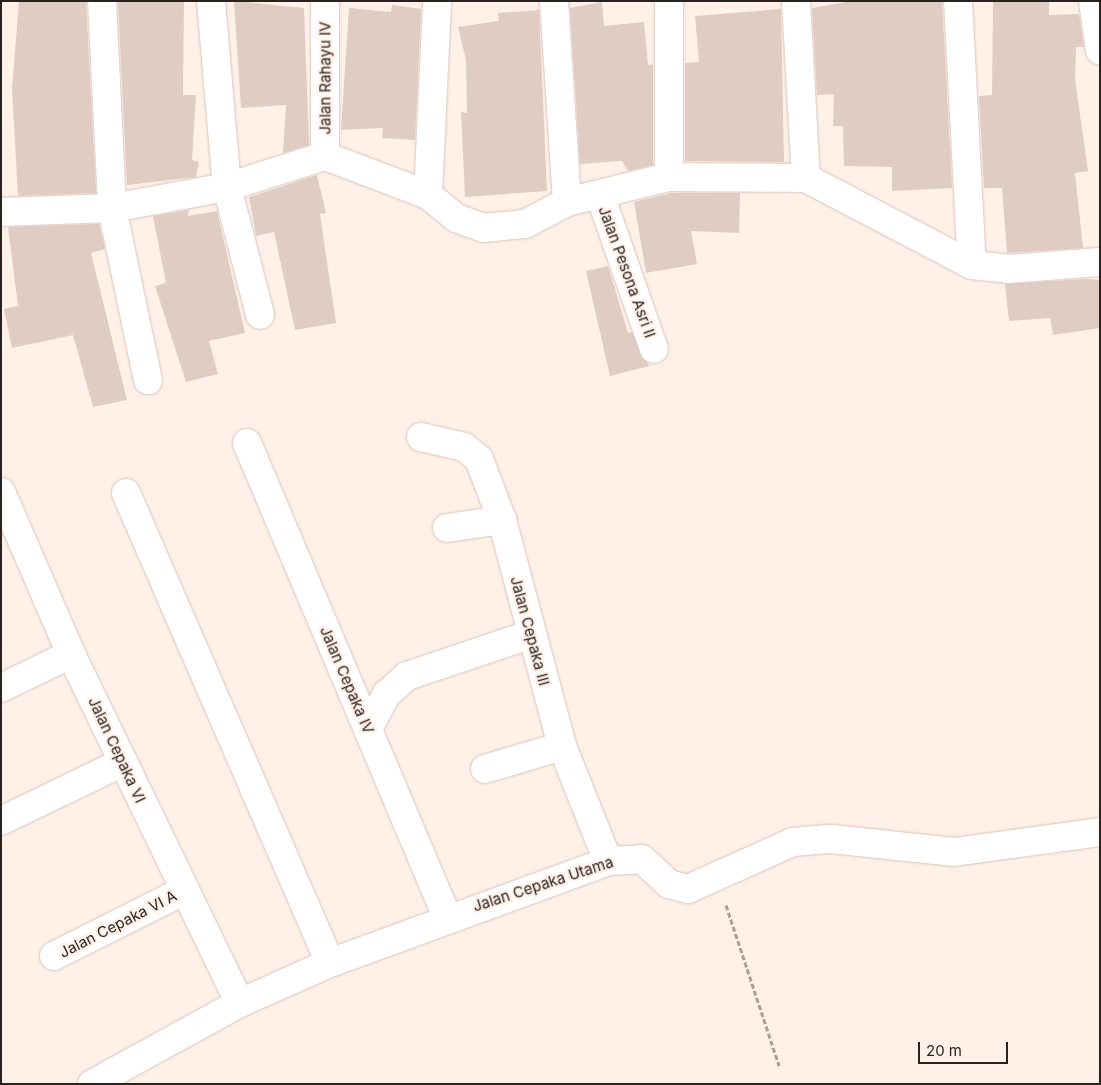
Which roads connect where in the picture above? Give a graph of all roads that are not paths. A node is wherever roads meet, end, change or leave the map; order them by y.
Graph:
1 (102, 1) edge
2 (211, 1) edge
3 (325, 1) edge
4 (437, 1) edge
5 (554, 1) edge
6 (670, 1) edge
7 (796, 1) edge
8 (958, 1) edge
9 (1092, 1) edge
10 (1100, 51) edge
11 (325, 156) junction
12 (669, 177) junction
13 (806, 178) junction
14 (227, 187) junction
15 (600, 195) junction
16 (428, 196) junction
17 (567, 202) junction
18 (112, 208) junction
19 (1, 212) edge
20 (1100, 262) edge
21 (972, 265) junction
22 (260, 315) dead end
23 (654, 349) dead end
24 (148, 380) dead end
25 (421, 437) dead end
26 (246, 443) dead end
27 (1, 492) edge
28 (126, 492) dead end
29 (502, 520) junction
30 (8, 528) edge
31 (448, 528) dead end
32 (529, 635) junction
33 (70, 654) junction
34 (1, 688) edge
35 (368, 729) junction
36 (562, 746) junction
37 (123, 762) junction
38 (485, 769) dead end
39 (1, 821) edge
40 (1100, 832) edge
41 (608, 860) junction
42 (183, 891) junction
43 (447, 917) junction
44 (54, 956) dead end
45 (330, 963) junction
46 (240, 1004) junction
47 (92, 1084) edge

1 - 18 street
2 - 14 street
3 - 11 street, Jalan Rahayu IV
4 - 16 street
5 - 17 street
6 - 12 street
7 - 13 street
8 - 21 street
9 - 10 street
11 - 14 street
11 - 16 street
12 - 13 street
12 - 15 street
13 - 21 street
14 - 18 street
14 - 22 street
15 - 17 street
15 - 23 street, Jalan Pesona Asri II
16 - 17 street
18 - 19 street
18 - 24 street
20 - 21 street
25 - 29 street, Jalan Cepaka III
26 - 35 street, Jalan Cepaka IV
27 - 30 street, Jalan Cepaka VI
28 - 45 street
29 - 31 street
29 - 32 street, Jalan Cepaka III
30 - 33 street, Jalan Cepaka VI
32 - 35 street
32 - 36 street, Jalan Cepaka III
33 - 34 street
33 - 37 street, Jalan Cepaka VI
35 - 43 street, Jalan Cepaka IV
36 - 38 street
36 - 41 street, Jalan Cepaka III
37 - 39 street
37 - 42 street, Jalan Cepaka VI
40 - 41 street, Jalan Cepaka Utama
41 - 43 street, Jalan Cepaka Utama
42 - 44 street, Jalan Cepaka VI A
42 - 46 street, Jalan Cepaka VI
43 - 45 street, Jalan Cepaka Utama
45 - 46 street, Jalan Cepaka Utama
46 - 47 street, Jalan Cepaka Utama

